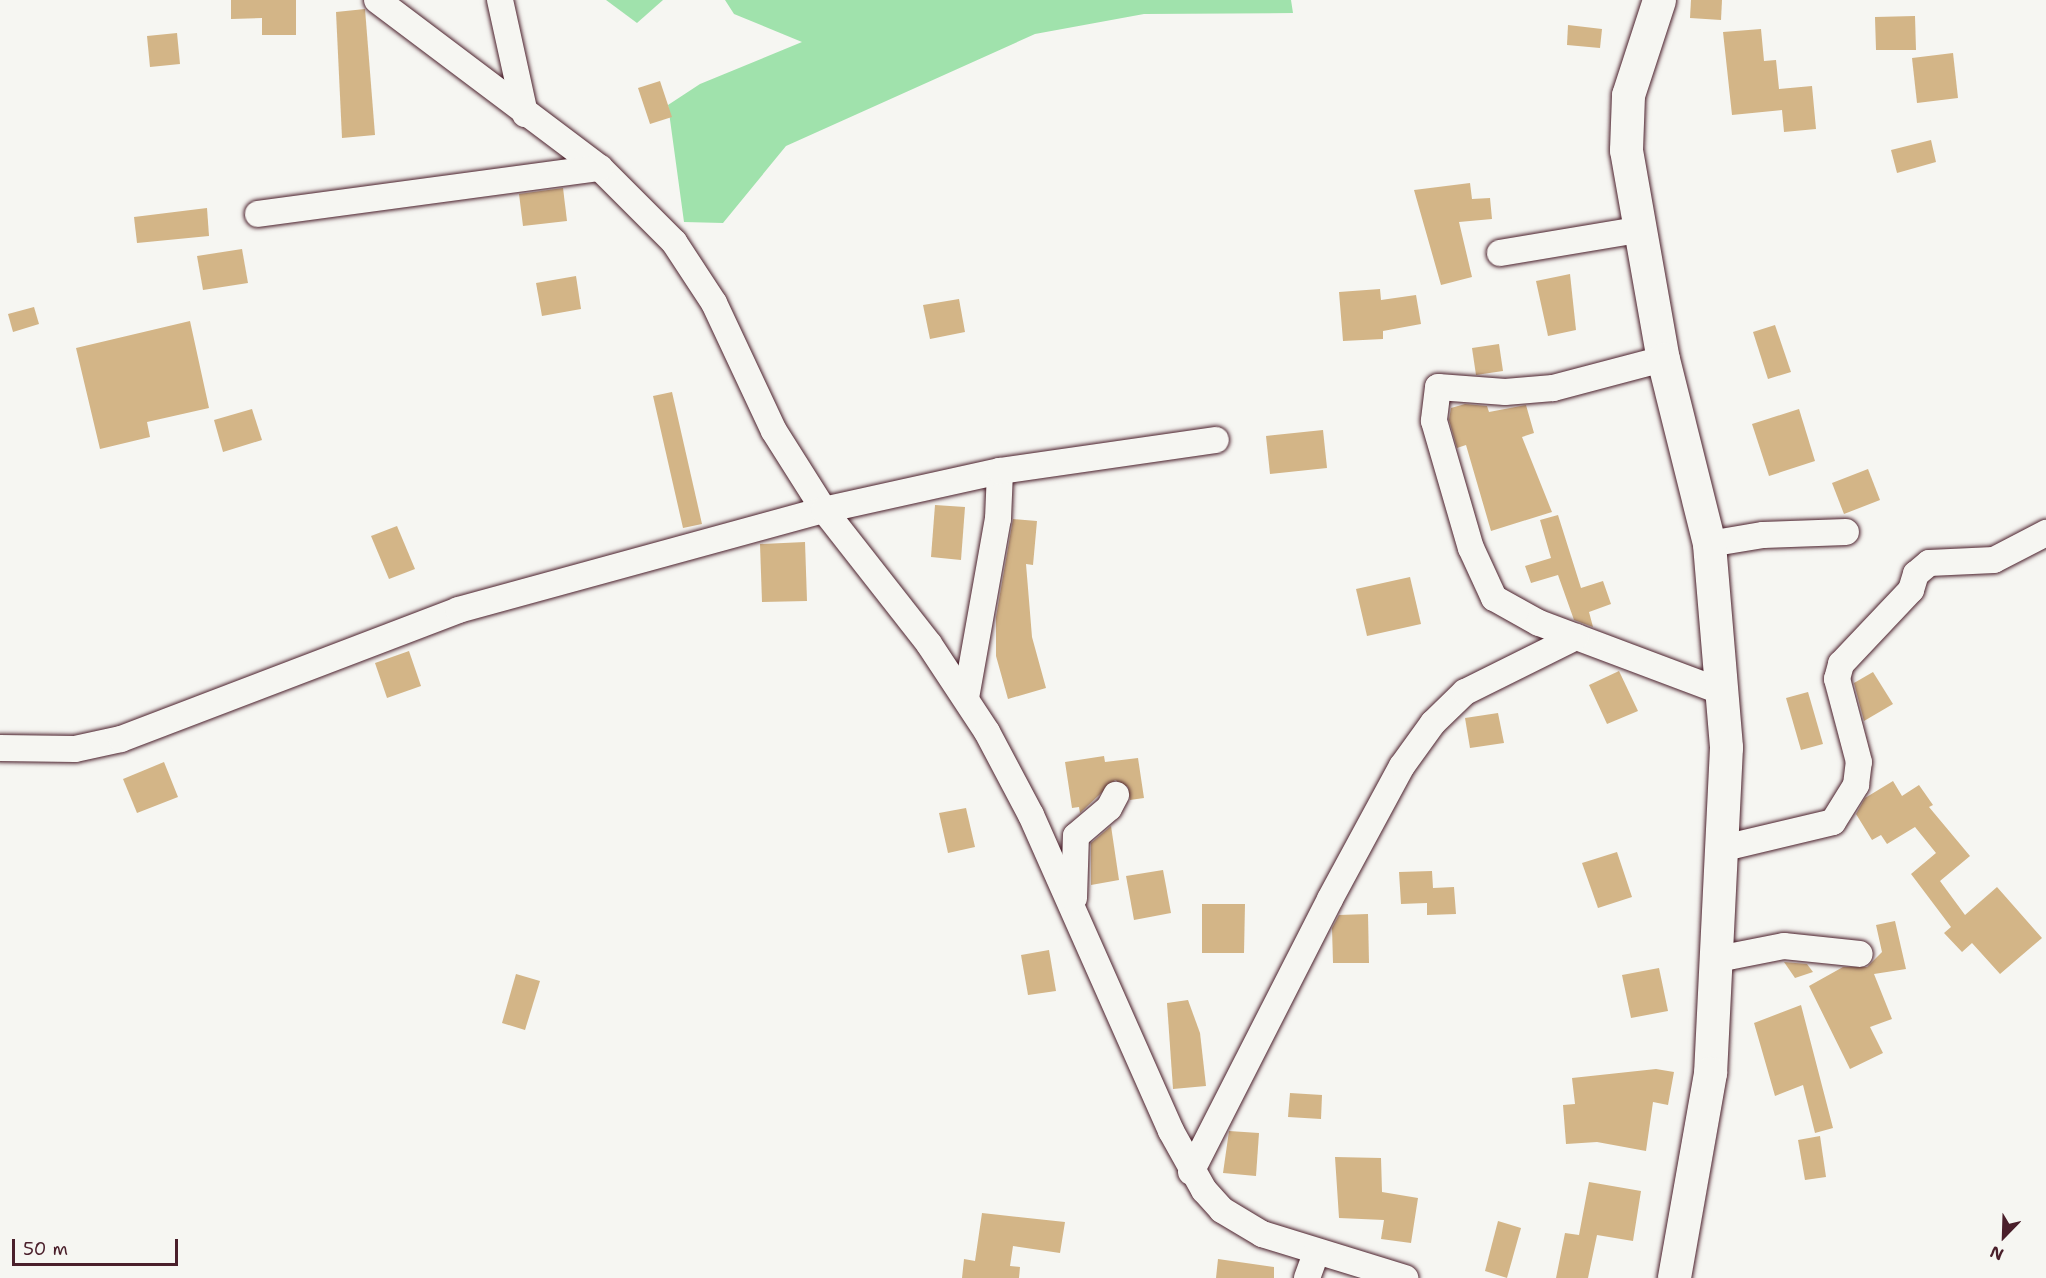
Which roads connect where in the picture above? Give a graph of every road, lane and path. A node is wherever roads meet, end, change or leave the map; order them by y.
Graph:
1 (377, 0) edge
2 (500, 0) edge
3 (1659, 0) edge
4 (525, 114) junction
5 (600, 168) junction
6 (258, 214) dead end
7 (1637, 230) junction
8 (1500, 253) dead end
9 (1663, 360) junction
10 (1216, 440) dead end
11 (1000, 471) junction
12 (824, 510) junction
13 (1846, 532) dead end
14 (2046, 533) edge
15 (1708, 544) junction
16 (1576, 637) junction
17 (1723, 692) junction
18 (966, 699) junction
19 (0, 748) edge
20 (1116, 795) dead end
21 (1724, 848) junction
22 (1074, 910) junction
23 (1860, 954) dead end
24 (1718, 959) junction
25 (1191, 1172) junction
26 (1316, 1254) junction
27 (1307, 1278) edge
28 (1405, 1278) edge
29 (1674, 1278) edge

1 - 4 street
2 - 4 street
3 - 7 main road
4 - 5 street
5 - 6 street
5 - 12 street
7 - 8 street
7 - 9 main road
9 - 15 main road
9 - 16 street
10 - 11 street
11 - 12 street
11 - 18 street
12 - 18 street
12 - 19 street
13 - 15 street
14 - 21 street
15 - 17 main road
16 - 17 street
16 - 25 street
17 - 21 main road
18 - 22 street
20 - 22 street
21 - 24 main road
22 - 25 street
23 - 24 street
24 - 29 main road
25 - 26 street
26 - 27 street
26 - 28 street

